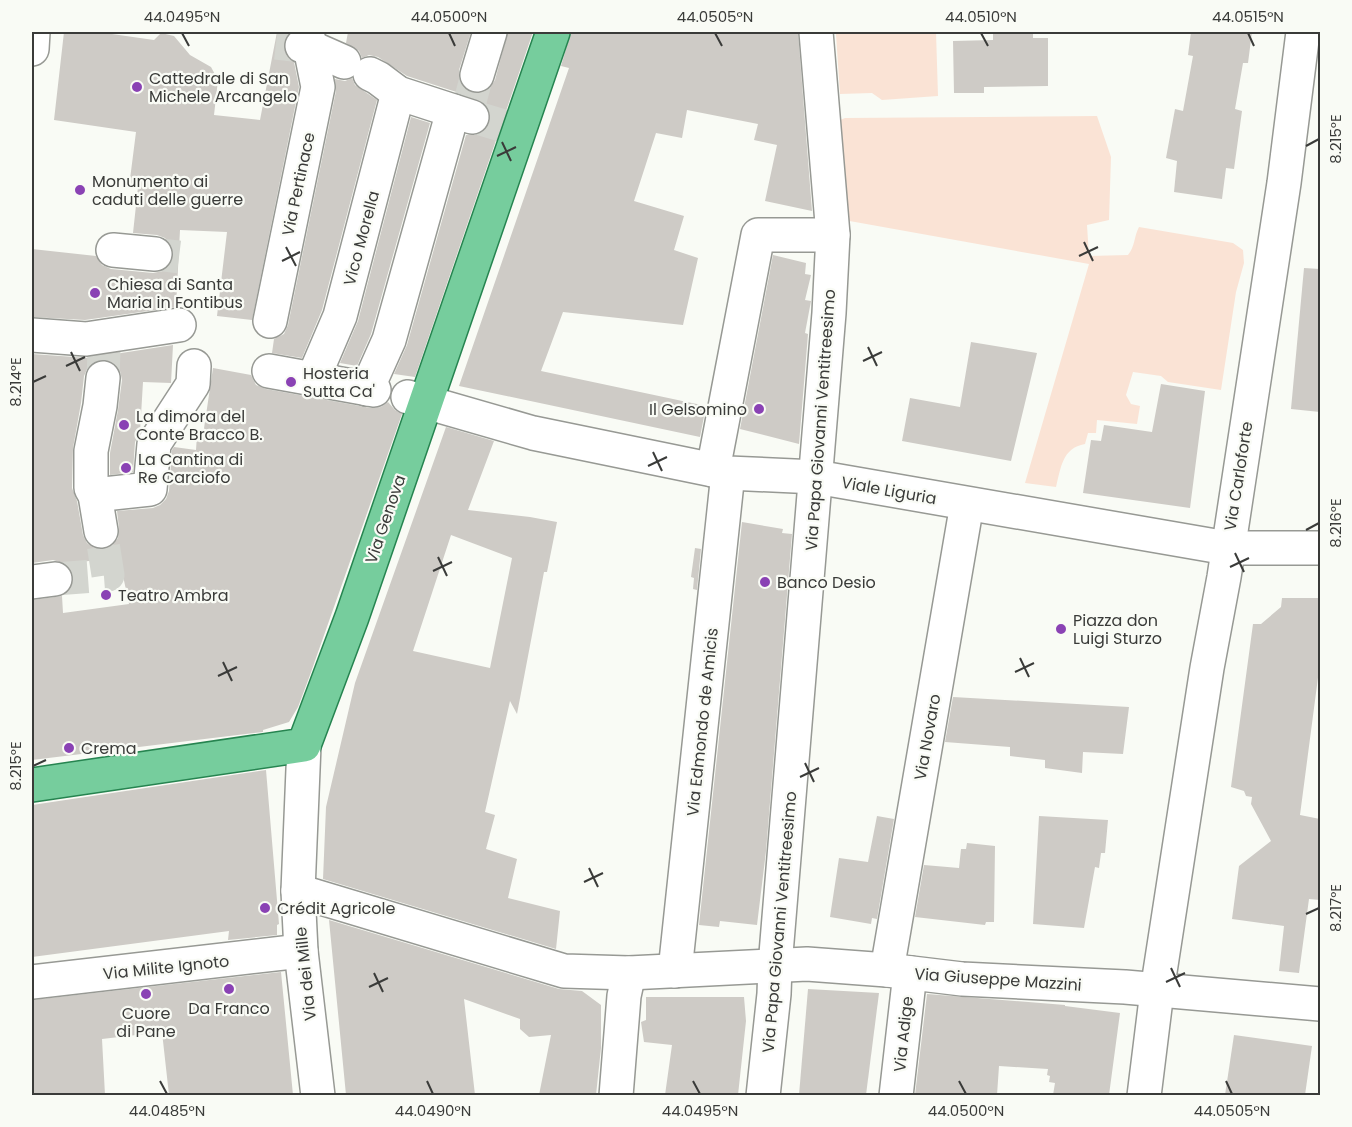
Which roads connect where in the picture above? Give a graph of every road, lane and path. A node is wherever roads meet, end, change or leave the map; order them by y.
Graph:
1 (33, 32) edge
2 (490, 32) edge
3 (553, 32) edge
4 (816, 32) edge
5 (1303, 32) edge
6 (306, 41) edge
7 (32, 49) edge
8 (477, 75) tunnel mouth
9 (398, 93) junction
10 (481, 118) junction
11 (833, 235) junction
12 (113, 250) dead end
13 (155, 254) tunnel mouth
14 (270, 321) dead end
15 (179, 325) dead end
16 (32, 335) edge
17 (104, 355) junction
18 (194, 366) dead end
19 (269, 371) dead end
20 (313, 379) junction
21 (417, 399) junction
22 (721, 471) junction
23 (816, 477) junction
24 (95, 495) junction
25 (967, 504) junction
26 (101, 531) tunnel mouth
27 (1227, 548) junction
28 (1320, 548) edge
29 (304, 745) junction
30 (32, 785) edge
31 (298, 891) junction
32 (301, 951) junction
33 (775, 966) junction
34 (675, 971) junction
35 (898, 971) junction
36 (629, 973) junction
37 (32, 982) edge
38 (1157, 991) junction
39 (1320, 1004) edge
40 (318, 1095) edge
41 (616, 1095) edge
42 (763, 1095) edge
43 (896, 1095) edge
44 (1144, 1095) edge

1 - 7 street
2 - 8 street
3 - 10 main road, Via Genova
4 - 11 street, Via Papa Giovanni Ventitreesimo
5 - 27 street, Via Carloforte
6 - 9 street
6 - 14 street, Via Pertinace
9 - 10 street
9 - 20 street, Vico Morella
10 - 20 street
10 - 21 main road, Via Genova
11 - 22 street, Via Edmondo de Amicis
11 - 23 street, Via Papa Giovanni Ventitreesimo
12 - 13 street
15 - 17 street
16 - 17 street
17 - 24 street
18 - 24 street
19 - 20 street
21 - 22 street, Viale Liguria
21 - 29 main road, Via Genova
22 - 23 street, Viale Liguria
22 - 34 street, Via Edmondo de Amicis
23 - 25 street, Viale Liguria
23 - 33 street, Via Papa Giovanni Ventitreesimo
24 - 26 street
25 - 27 street, Viale Liguria
25 - 35 street, Via Novaro
27 - 28 street, Viale Liguria
27 - 38 street, Via Carloforte
29 - 30 main road
29 - 31 street, Via dei Mille
31 - 32 street, Via dei Mille
31 - 36 street
32 - 37 street, Via Milite Ignoto
32 - 40 street, Via dei Mille
33 - 34 street, Via Giuseppe Mazzini
33 - 35 street, Via Giuseppe Mazzini
33 - 42 street, Via Papa Giovanni Ventitreesimo
34 - 36 street, Via Giuseppe Mazzini
35 - 38 street, Via Giuseppe Mazzini
35 - 43 street, Via Adige
36 - 41 street
38 - 39 street, Via Giuseppe Mazzini
38 - 44 street, Via Carloforte

